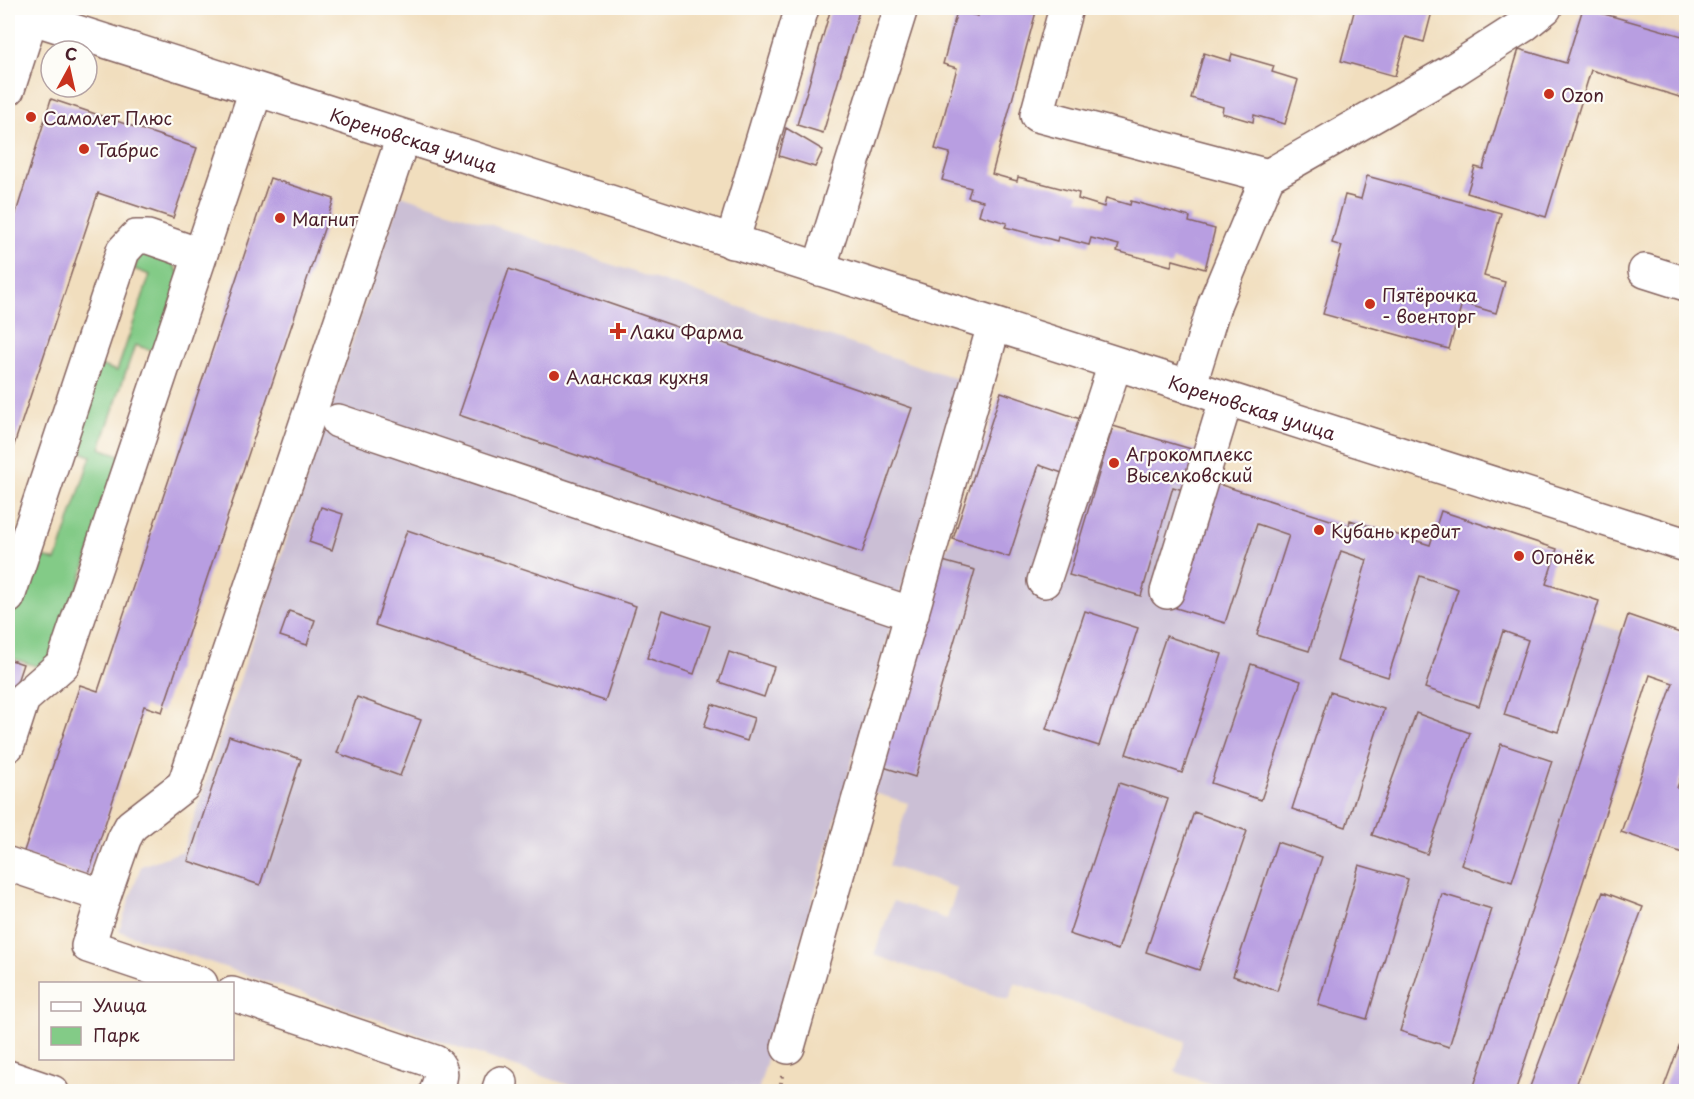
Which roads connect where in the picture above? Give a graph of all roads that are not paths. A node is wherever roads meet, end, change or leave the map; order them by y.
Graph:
1 (802, 8) edge
2 (901, 8) edge
3 (1066, 8) edge
4 (1545, 8) edge
5 (19, 14) edge
6 (8, 89) edge
7 (256, 90) junction
8 (403, 137) junction
9 (1268, 176) junction
10 (732, 242) junction
11 (200, 255) junction
12 (819, 269) junction
13 (1645, 271) dead end
14 (1686, 284) edge
15 (994, 326) junction
16 (1115, 364) junction
17 (1189, 387) junction
18 (1226, 400) junction
19 (338, 421) dead end
20 (1686, 545) edge
21 (1044, 581) dead end
22 (1167, 592) dead end
23 (8, 597) edge
24 (912, 615) junction
25 (8, 746) edge
26 (8, 864) edge
27 (104, 896) junction
28 (195, 982) edge
29 (234, 995) edge
30 (788, 1047) dead end
31 (8, 1077) edge
32 (52, 1092) edge
33 (436, 1092) edge

1 - 10 street
2 - 12 street
3 - 9 street
4 - 9 street
5 - 6 street
5 - 7 street, Кореновская улица
7 - 8 street, Кореновская улица
7 - 11 street
8 - 10 street, Кореновская улица
8 - 27 street
9 - 17 street
10 - 12 street, Кореновская улица
11 - 23 street
11 - 25 street
12 - 15 street, Кореновская улица
13 - 14 street
15 - 16 street, Кореновская улица
15 - 24 street
16 - 17 street, Кореновская улица
16 - 21 street
17 - 18 street, Кореновская улица
18 - 20 street, Кореновская улица
18 - 22 street
19 - 24 street
24 - 30 street
26 - 27 street
27 - 28 street
29 - 33 street
31 - 32 street

